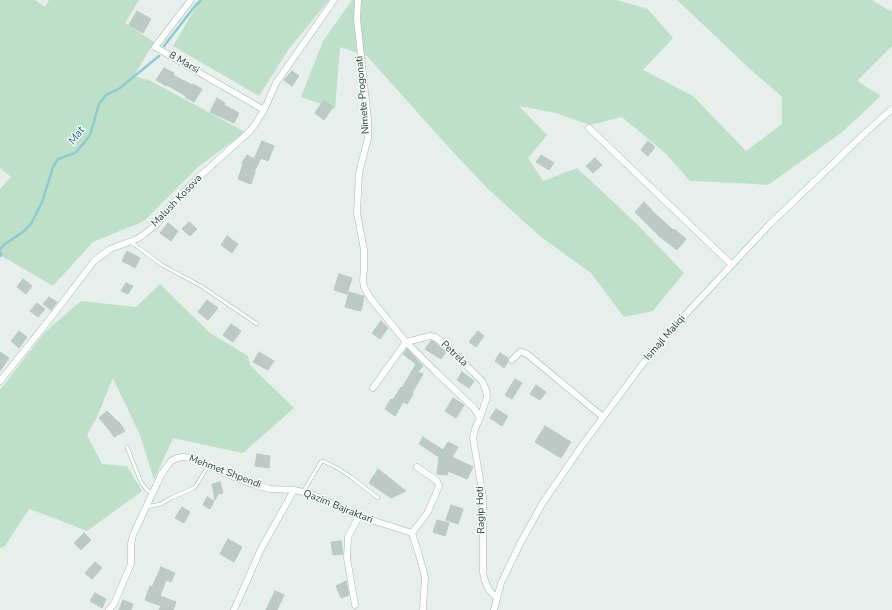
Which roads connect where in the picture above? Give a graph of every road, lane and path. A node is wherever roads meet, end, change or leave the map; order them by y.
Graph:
1 (191, 0) edge
2 (334, 0) edge
3 (358, 0) edge
4 (892, 109) edge
5 (264, 110) junction
6 (589, 128) dead end
7 (130, 241) junction
8 (732, 265) junction
9 (257, 324) dead end
10 (406, 342) junction
11 (512, 360) dead end
12 (0, 380) edge
13 (373, 388) dead end
14 (488, 397) joint
15 (603, 417) junction
16 (480, 418) junction
17 (127, 448) dead end
18 (209, 465) junction
19 (417, 467) dead end
20 (294, 490) junction
21 (303, 492) junction
22 (152, 494) junction
23 (378, 498) dead end
24 (146, 507) junction
25 (359, 516) junction
26 (412, 534) junction
27 (497, 598) junction
28 (355, 605) dead end
29 (109, 610) edge
30 (234, 610) edge
31 (423, 610) edge
32 (494, 610) edge

1 - 5 street, 8 Marsi
2 - 5 street, Malush Kosova
3 - 10 street, Nimete Progonati
4 - 8 street, Ismajl Maliqi
5 - 7 street, Malush Kosova
6 - 8 street
7 - 9 lane
7 - 12 street, Malush Kosova
8 - 15 street, Ismajl Maliqi
10 - 13 street
10 - 14 street, Petrela
10 - 16 street, Nimete Progonati
11 - 15 street
14 - 16 street, Ragip Hoti
15 - 27 street, Ismajl Maliqi
16 - 27 street, Ragip Hoti
17 - 22 lane
18 - 20 street, Mehmet Shpendi
18 - 22 street, Mehmet Shpendi
18 - 24 lane
19 - 26 street
20 - 21 street, Qazim Bajraktari
20 - 30 street, Qazim Bajraktari
21 - 23 lane
21 - 25 street, Qazim Bajraktari
22 - 24 street, Mehmet Shpendi
24 - 29 street, Mehmet Shpendi
25 - 26 street, Qazim Bajraktari
25 - 28 street
26 - 31 street
27 - 32 street, Ismajl Maliqi

